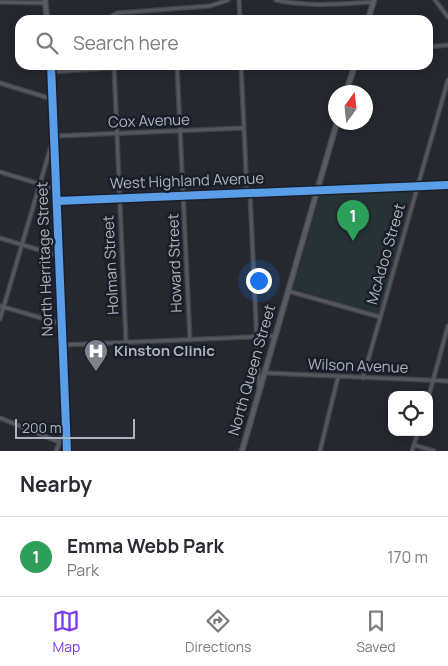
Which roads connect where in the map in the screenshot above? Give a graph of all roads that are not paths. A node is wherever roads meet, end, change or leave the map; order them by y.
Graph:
1 (228, 0) edge
2 (239, 0) edge
3 (276, 0) edge
4 (435, 0) edge
5 (45, 1) edge
6 (374, 1) edge
7 (0, 2) edge
8 (46, 15) edge
9 (114, 15) edge
10 (240, 15) edge
11 (370, 15) edge
12 (448, 17) edge
13 (448, 45) edge
14 (433, 46) edge
15 (72, 70) edge
16 (114, 70) edge
17 (177, 70) edge
18 (242, 70) edge
19 (353, 70) edge
20 (51, 72) joint
21 (448, 80) edge
22 (0, 84) edge
23 (348, 85) edge
24 (52, 99) junction
25 (244, 128) junction
26 (180, 130) junction
27 (335, 130) edge
28 (117, 134) junction
29 (54, 136) junction
30 (0, 172) edge
31 (39, 184) junction
32 (448, 185) edge
33 (417, 186) junction
34 (57, 189) junction
35 (318, 189) junction
36 (249, 193) junction
37 (183, 196) junction
38 (119, 198) junction
39 (57, 201) junction
40 (0, 238) edge
41 (21, 245) junction
42 (59, 257) junction
43 (288, 291) junction
44 (2, 306) edge
45 (380, 317) junction
46 (0, 319) edge
47 (62, 324) junction
48 (448, 326) edge
49 (274, 336) junction
50 (257, 337) junction
51 (190, 340) junction
52 (126, 342) junction
53 (63, 345) junction
54 (267, 373) dead end
55 (338, 377) junction
56 (363, 378) junction
57 (433, 380) junction
58 (448, 381) edge
59 (259, 388) junction
60 (430, 391) edge
61 (0, 418) edge
62 (65, 431) junction
63 (417, 436) edge
64 (59, 442) junction
65 (414, 445) junction
66 (56, 451) edge
67 (66, 451) edge
68 (242, 451) edge
69 (320, 451) edge
70 (412, 451) edge
71 (434, 451) edge

1 - 9 street
2 - 10 street
3 - 6 street
4 - 12 street
5 - 7 street
5 - 8 street
6 - 11 street
13 - 14 street
15 - 20 street
16 - 28 street, Holman Street
17 - 26 street, Howard Street
18 - 25 street
19 - 23 street
20 - 24 street, North Herritage Street
21 - 33 street, McAdoo Street
22 - 24 street
24 - 29 street, North Herritage Street
25 - 26 street, Cox Avenue
25 - 36 street
26 - 28 street, Cox Avenue
26 - 37 street, Howard Street
27 - 35 street, North Queen Street
28 - 29 street, Cox Avenue
28 - 38 street, Holman Street
29 - 31 street
29 - 34 street, North Herritage Street
30 - 31 street
31 - 34 street
31 - 41 street
32 - 33 street, West Highland Avenue
33 - 35 street, West Highland Avenue
33 - 45 street, McAdoo Street
34 - 39 street, North Herritage Street
35 - 36 street, West Highland Avenue
35 - 43 street, North Queen Street
36 - 37 street, West Highland Avenue
36 - 50 street
37 - 38 street, West Highland Avenue
37 - 51 street, Howard Street
38 - 39 street, West Highland Avenue
38 - 52 street, Holman Street
39 - 42 street, North Herritage Street
40 - 41 street
41 - 42 street
41 - 44 street
42 - 47 street, North Herritage Street
43 - 45 street
43 - 49 street, North Queen Street
44 - 46 street
44 - 47 street
45 - 56 street, McAdoo Street
47 - 53 street, North Herritage Street
48 - 57 street
49 - 50 street
49 - 59 street, North Queen Street
50 - 51 street
50 - 59 street
51 - 52 street
52 - 53 street
53 - 62 street, North Herritage Street
54 - 55 street, Wilson Avenue
55 - 56 street, Wilson Avenue
55 - 69 street
56 - 57 street, Wilson Avenue
57 - 58 street, Wilson Avenue
57 - 60 street
59 - 68 street, North Queen Street
61 - 64 street
62 - 64 street
62 - 67 street, North Herritage Street
63 - 65 street
64 - 66 street
65 - 70 street
65 - 71 street

